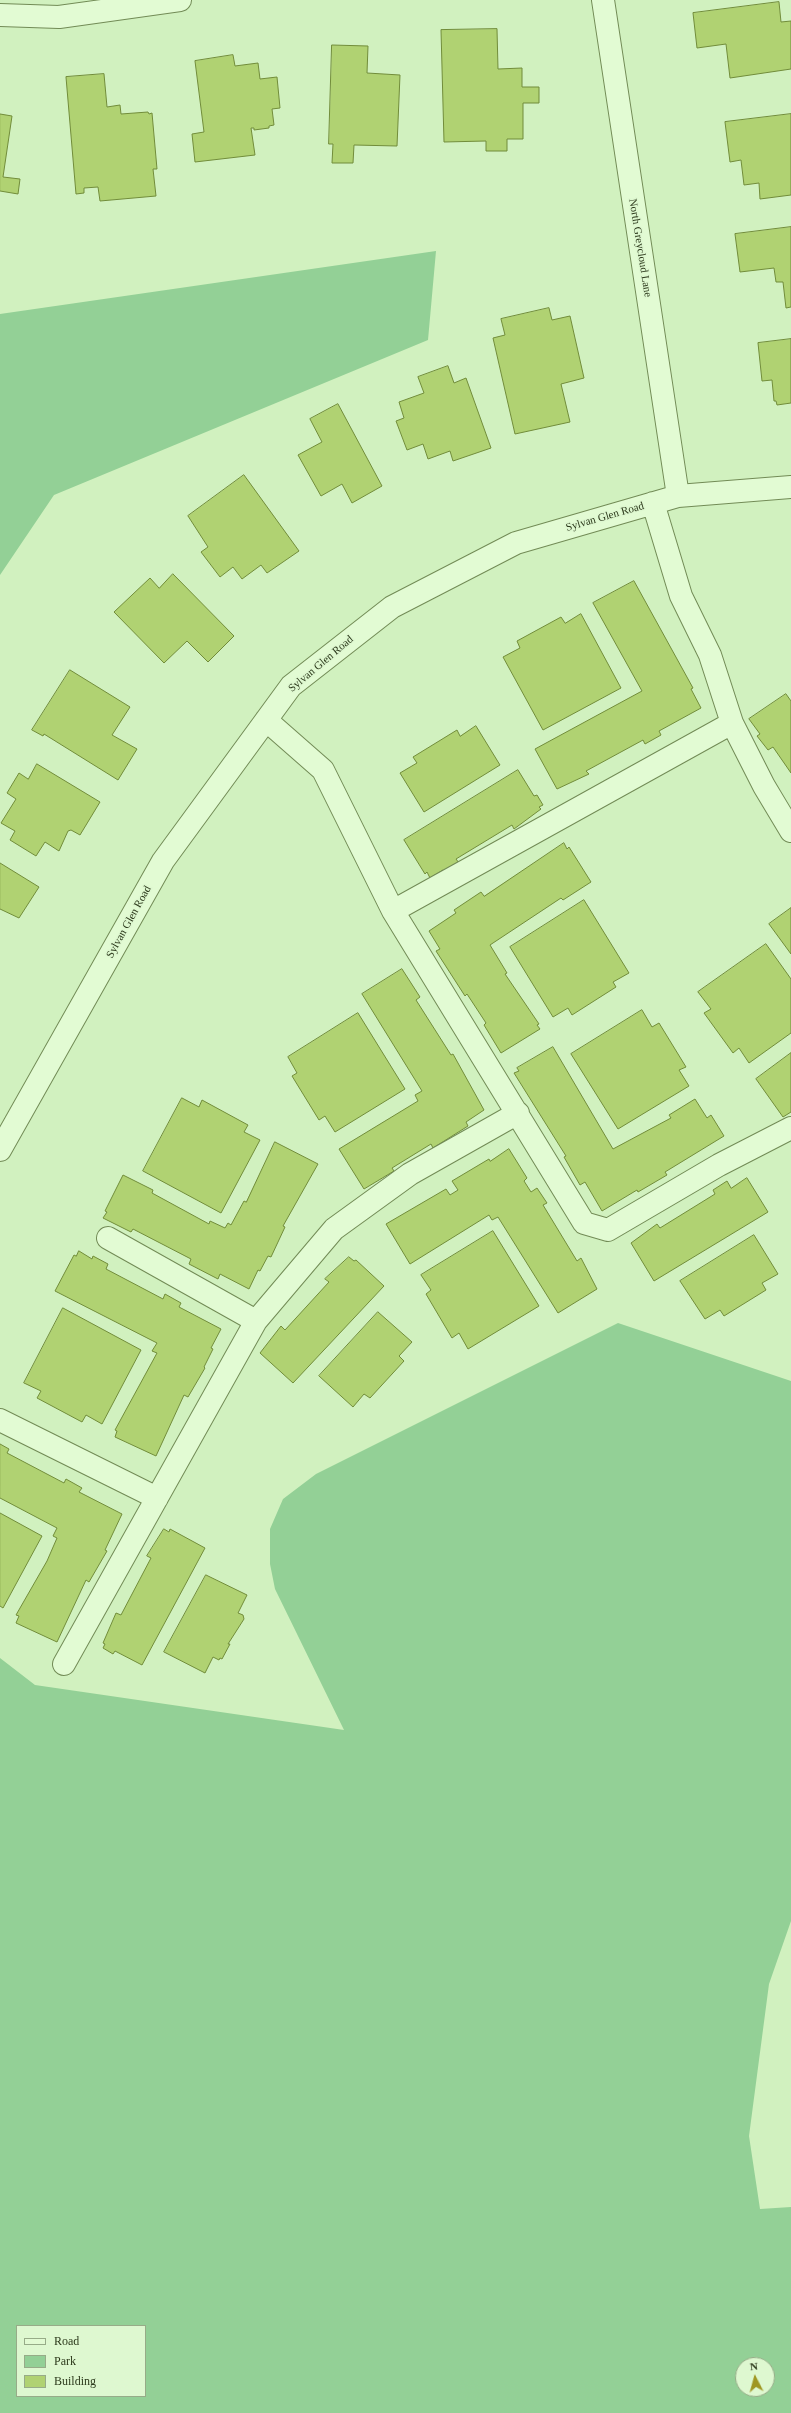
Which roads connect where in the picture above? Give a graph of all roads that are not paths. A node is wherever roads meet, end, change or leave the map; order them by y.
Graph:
1 (180, 0) edge
2 (603, 0) edge
3 (0, 15) edge
4 (791, 487) edge
5 (678, 496) junction
6 (653, 503) junction
7 (266, 720) junction
8 (732, 723) junction
9 (791, 831) edge
10 (393, 911) junction
11 (518, 1113) junction
12 (791, 1128) edge
13 (0, 1150) edge
14 (108, 1238) dead end
15 (256, 1321) junction
16 (0, 1420) edge
17 (157, 1498) junction
18 (64, 1664) dead end

1 - 3 street
2 - 5 street, North Greycloud Lane
4 - 5 street, Sylvan Glen Road
5 - 6 street, Sylvan Glen Road
6 - 7 street, Sylvan Glen Road
6 - 8 street
7 - 10 street
7 - 13 street, Sylvan Glen Road
8 - 9 street
8 - 10 street
10 - 11 street
11 - 12 street
11 - 15 street
14 - 15 street
15 - 17 street
16 - 17 street
17 - 18 street

